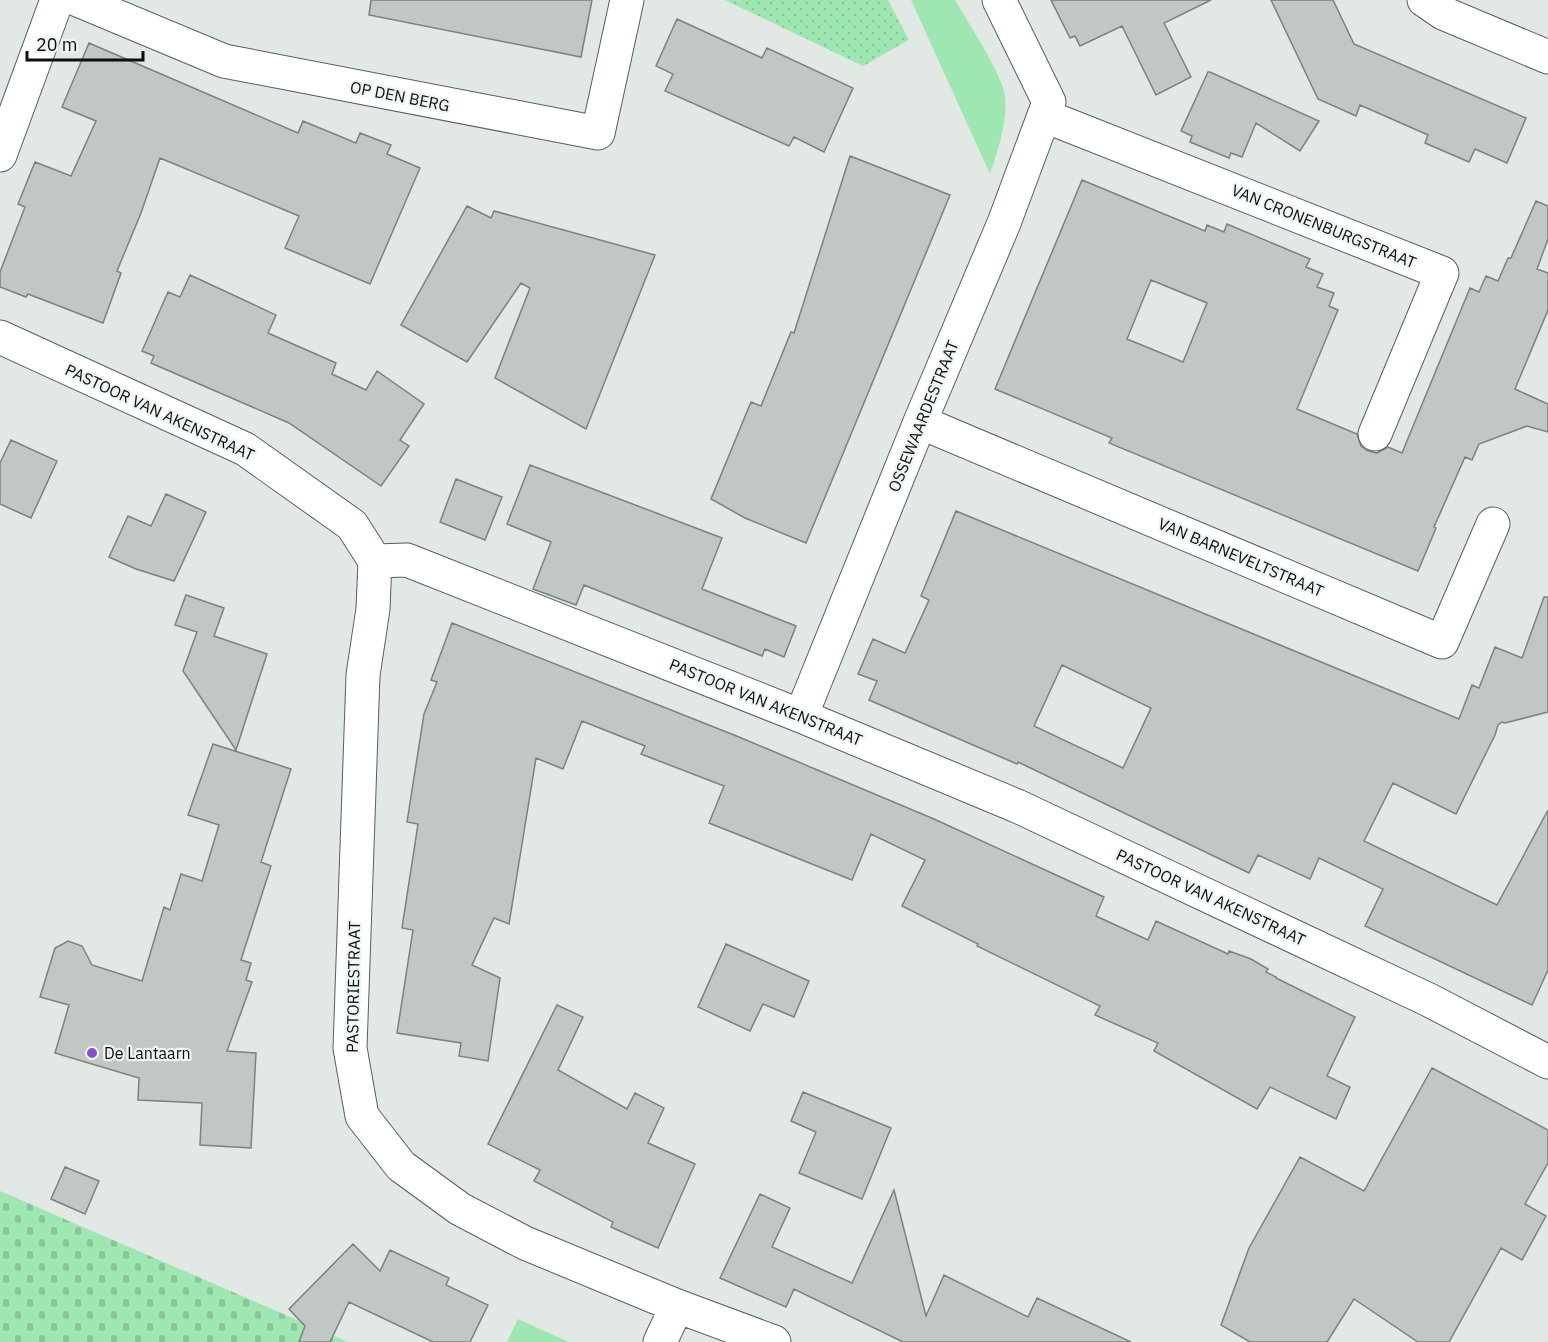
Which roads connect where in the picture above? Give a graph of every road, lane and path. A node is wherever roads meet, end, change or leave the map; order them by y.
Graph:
1 (57, 0) edge
2 (78, 0) edge
3 (627, 0) edge
4 (999, 0) edge
5 (1424, 0) edge
6 (1548, 57) edge
7 (1045, 116) junction
8 (0, 155) edge
9 (0, 337) edge
10 (920, 422) junction
11 (1375, 434) dead end
12 (1493, 524) dead end
13 (375, 561) junction
14 (801, 716) junction
15 (1548, 1062) edge
16 (677, 1306) junction
17 (660, 1342) edge
18 (774, 1342) edge

1 - 8 street
2 - 3 street, OP DEN BERG
4 - 7 street
5 - 6 street
7 - 10 street, OSSEWAARDESTRAAT
7 - 11 street, VAN CRONENBURGSTRAAT
9 - 13 street, PASTOOR VAN AKENSTRAAT
10 - 12 street, VAN BARNEVELTSTRAAT
10 - 14 street, OSSEWAARDESTRAAT
13 - 14 street, PASTOOR VAN AKENSTRAAT
13 - 16 street, PASTORIESTRAAT
14 - 15 street, PASTOOR VAN AKENSTRAAT
16 - 17 street
16 - 18 street, PASTORIESTRAAT

